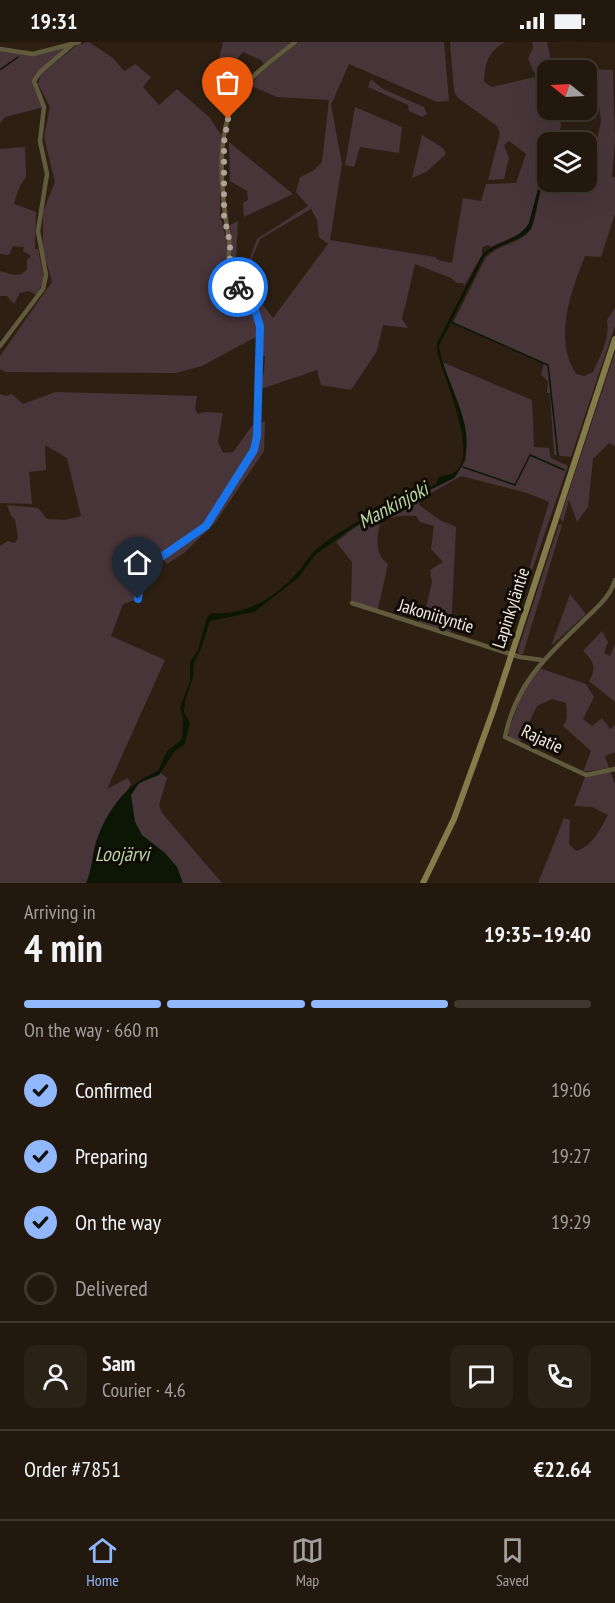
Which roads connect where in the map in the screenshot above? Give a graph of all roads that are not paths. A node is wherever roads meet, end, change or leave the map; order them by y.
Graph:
1 (295, 42) edge
2 (76, 43) edge
3 (0, 49) edge
4 (615, 339) edge
5 (0, 346) edge
6 (615, 580) edge
7 (138, 599) dead end
8 (352, 603) dead end
9 (512, 654) junction
10 (542, 660) junction
11 (615, 769) edge
12 (423, 883) edge

1 - 7 street
2 - 3 street
2 - 5 street
4 - 9 main road, Lapinkyläntie
6 - 10 street
8 - 9 street, Jakoniityntie
9 - 10 street, Jakoniityntie
9 - 12 main road, Lapinkyläntie
10 - 11 street, Rajatie

